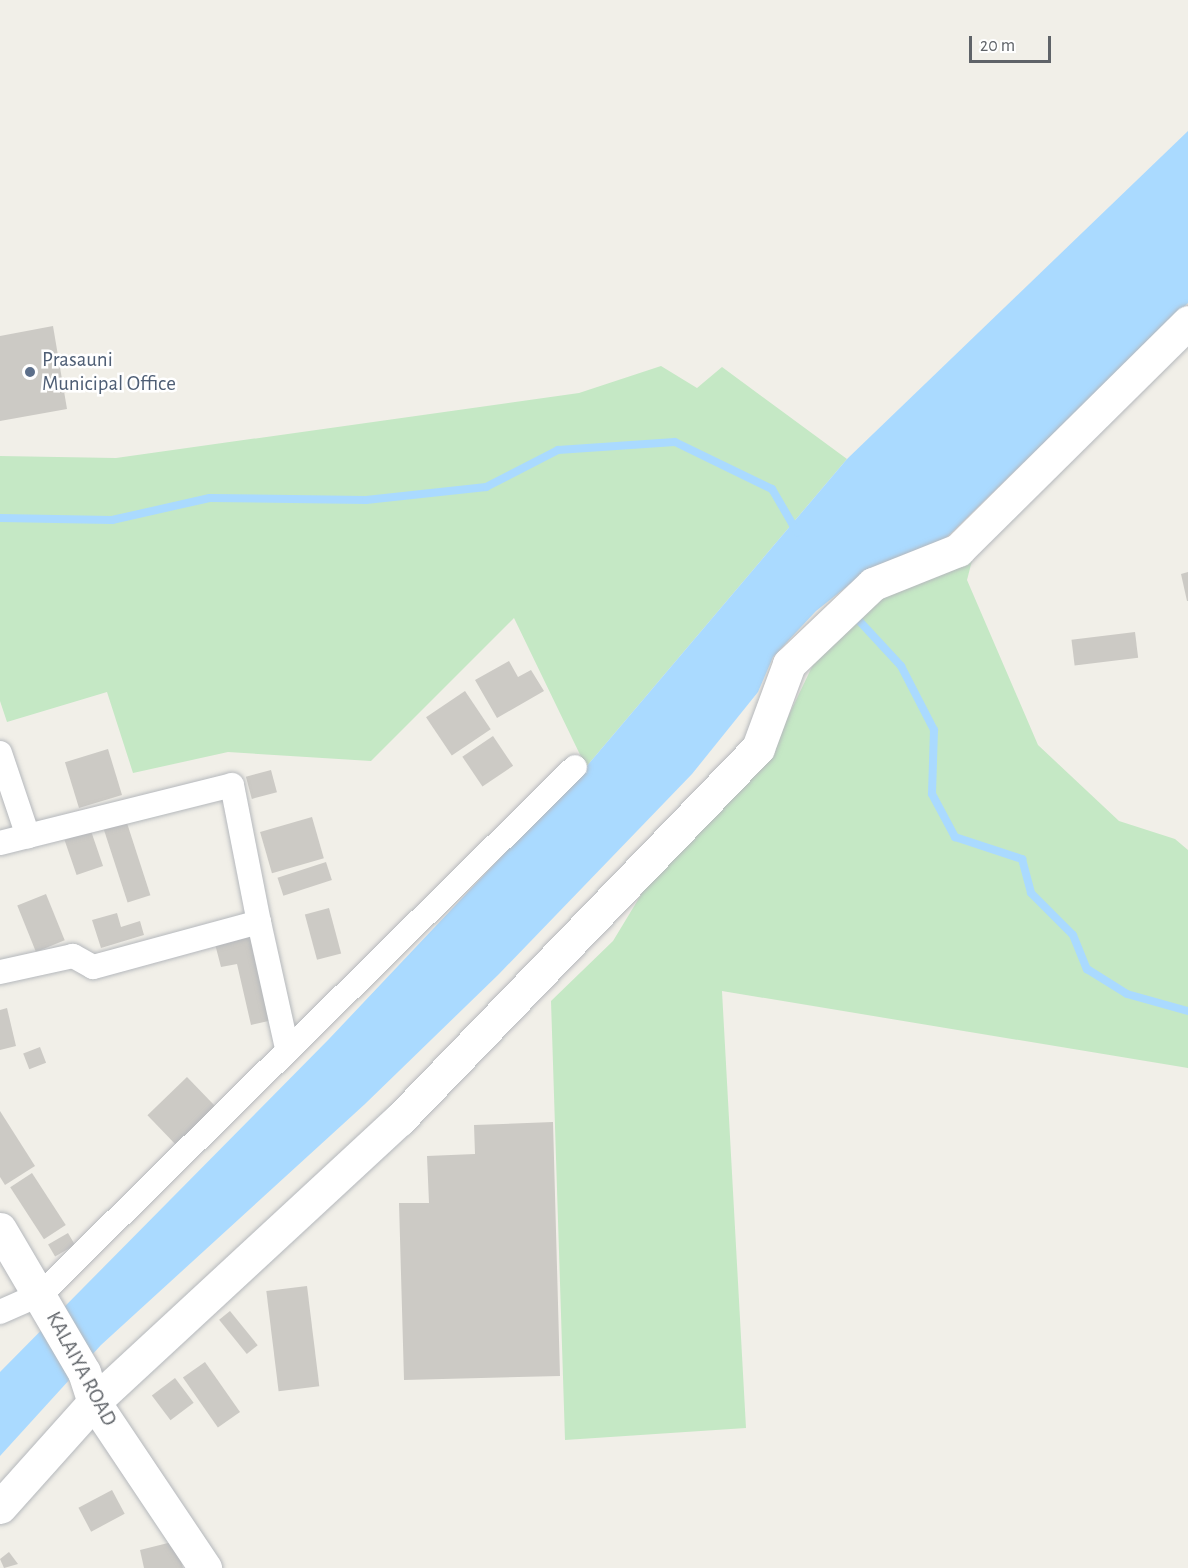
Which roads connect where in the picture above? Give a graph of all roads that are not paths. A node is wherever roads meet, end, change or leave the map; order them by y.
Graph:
1 (1188, 322) edge
2 (0, 753) edge
3 (575, 767) dead end
4 (28, 836) junction
5 (0, 843) edge
6 (259, 922) junction
7 (0, 972) edge
8 (287, 1048) junction
9 (0, 1229) edge
10 (41, 1294) junction
11 (0, 1312) edge
12 (89, 1387) junction
13 (0, 1508) edge
14 (205, 1568) edge

1 - 12 main road
2 - 4 street
3 - 8 street
4 - 5 street
4 - 6 street
6 - 7 street
6 - 8 street
8 - 10 street
9 - 10 main road, KALAIYA ROAD
10 - 11 street
10 - 12 main road, KALAIYA ROAD
12 - 13 main road
12 - 14 main road, KALAIYA ROAD

